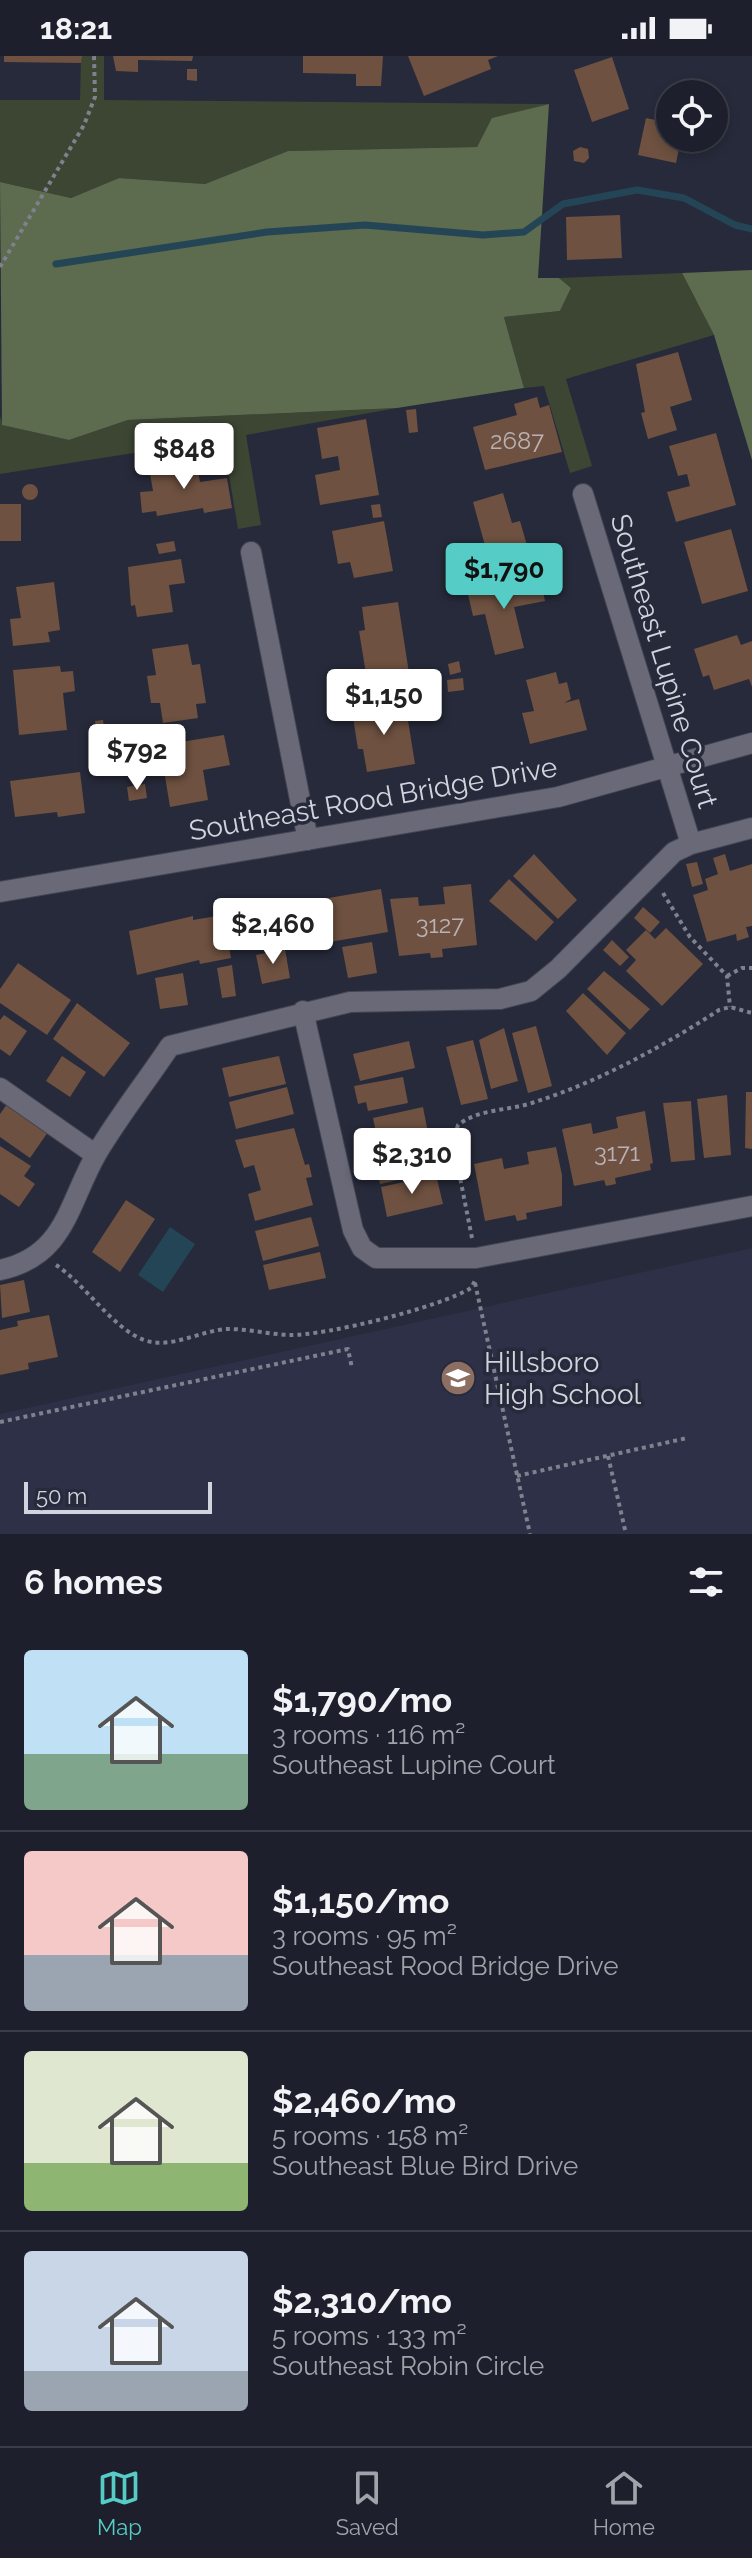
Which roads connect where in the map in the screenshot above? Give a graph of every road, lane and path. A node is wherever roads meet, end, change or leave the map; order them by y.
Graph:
1 (94, 56) edge
2 (0, 267) edge
3 (583, 494) dead end
4 (251, 552) dead end
5 (752, 743) edge
6 (669, 767) junction
7 (752, 828) edge
8 (308, 840) junction
9 (691, 844) junction
10 (653, 873) junction
11 (0, 892) edge
12 (752, 968) edge
13 (727, 976) junction
14 (730, 1007) junction
15 (303, 1011) junction
16 (752, 1013) edge
17 (0, 1088) edge
18 (96, 1155) junction
19 (752, 1206) edge
20 (40, 1253) junction
21 (476, 1258) junction
22 (0, 1270) edge
23 (475, 1283) junction
24 (352, 1368) dead end
25 (0, 1422) edge
26 (687, 1438) dead end
27 (608, 1456) junction
28 (517, 1476) junction
29 (530, 1534) edge
30 (626, 1534) edge

1 - 2 path
3 - 6 street, Southeast Lupine Court
4 - 8 street
5 - 6 street, Southeast Rood Bridge Drive
6 - 8 street, Southeast Rood Bridge Drive
6 - 9 street, Southeast Lupine Court
7 - 9 street
8 - 11 street, Southeast Rood Bridge Drive
9 - 10 street
10 - 13 path
10 - 15 street
12 - 13 path
13 - 14 path
14 - 16 path
14 - 21 path
15 - 18 street
15 - 21 street
17 - 18 street
18 - 20 street
19 - 21 street
20 - 22 street
20 - 23 path
21 - 23 path
23 - 28 path
24 - 25 path
26 - 27 path
27 - 28 path
27 - 30 path
28 - 29 path

